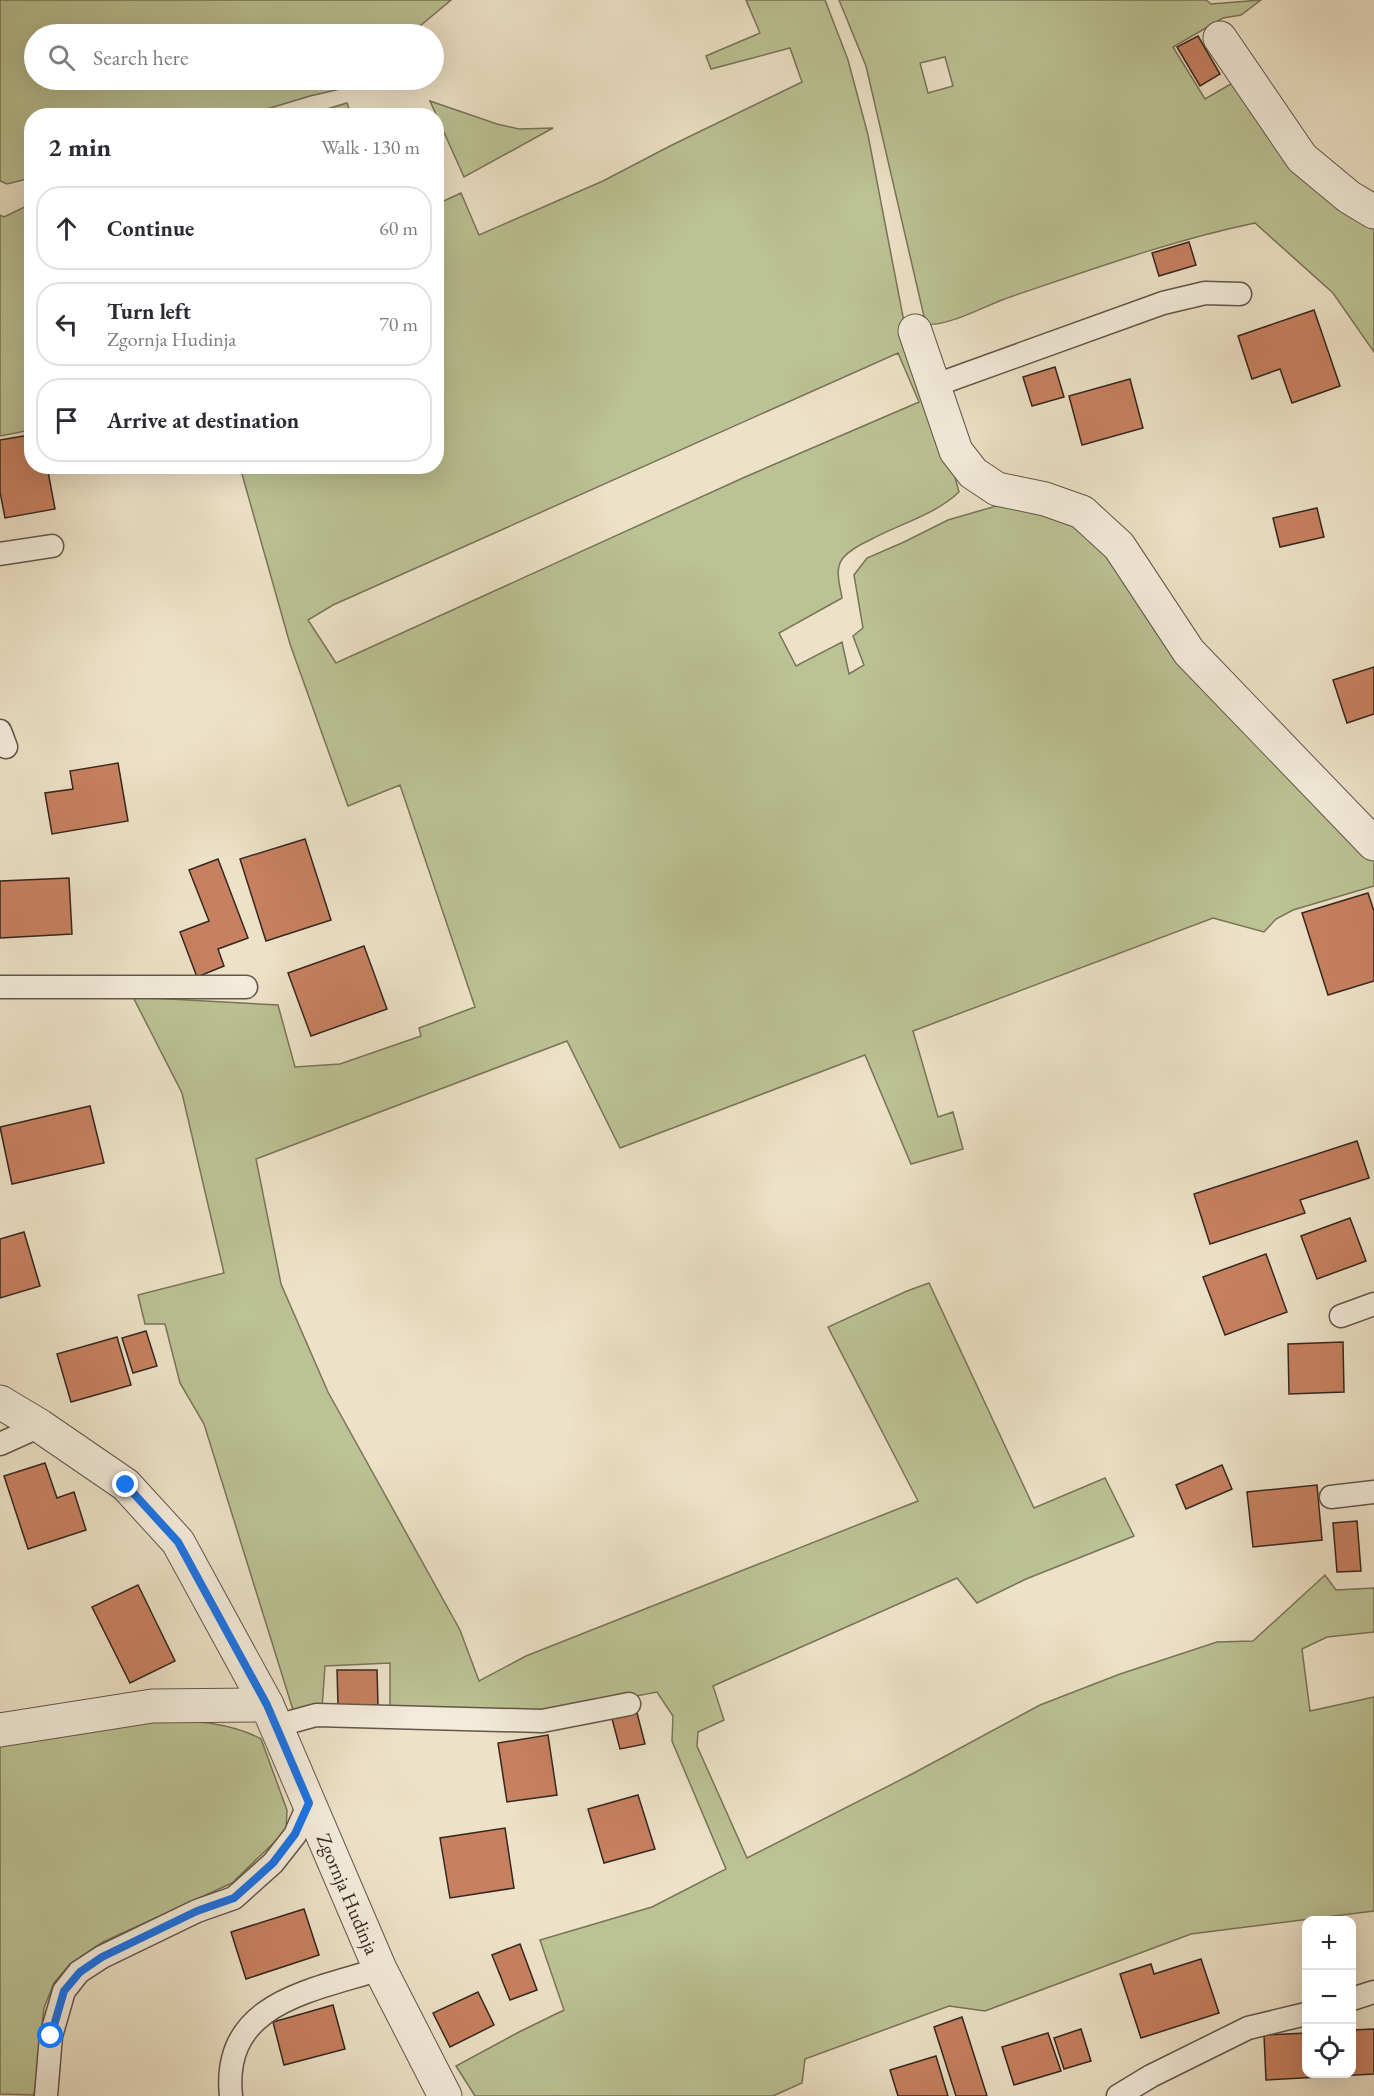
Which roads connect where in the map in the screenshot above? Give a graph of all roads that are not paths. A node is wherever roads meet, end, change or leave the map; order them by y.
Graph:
1 (1220, 38) dead end
2 (1374, 212) edge
3 (1240, 294) dead end
4 (915, 331) dead end
5 (933, 386) junction
6 (52, 546) dead end
7 (0, 554) edge
8 (1374, 844) edge
9 (0, 987) edge
10 (246, 987) dead end
11 (1374, 1304) edge
12 (1341, 1316) dead end
13 (0, 1402) edge
14 (40, 1426) junction
15 (0, 1444) edge
16 (1374, 1492) edge
17 (1332, 1497) dead end
18 (629, 1704) dead end
19 (272, 1715) junction
20 (0, 1730) edge
21 (309, 1803) junction
22 (380, 1969) junction
23 (1374, 1992) edge
24 (1356, 1999) edge
25 (1302, 2015) edge
26 (46, 2096) edge
27 (231, 2096) edge
28 (445, 2096) edge
29 (1118, 2096) edge

1 - 2 street
3 - 5 lane
4 - 5 street
5 - 8 street
6 - 7 lane
9 - 10 lane
11 - 12 lane
13 - 14 street, Zgornja Hudinja
14 - 15 lane
14 - 19 street, Zgornja Hudinja
16 - 17 lane
18 - 19 lane
19 - 20 street
19 - 21 street, Zgornja Hudinja
21 - 22 street, Zgornja Hudinja
21 - 26 lane
22 - 27 lane
22 - 28 street, Zgornja Hudinja
23 - 24 lane
25 - 29 lane

